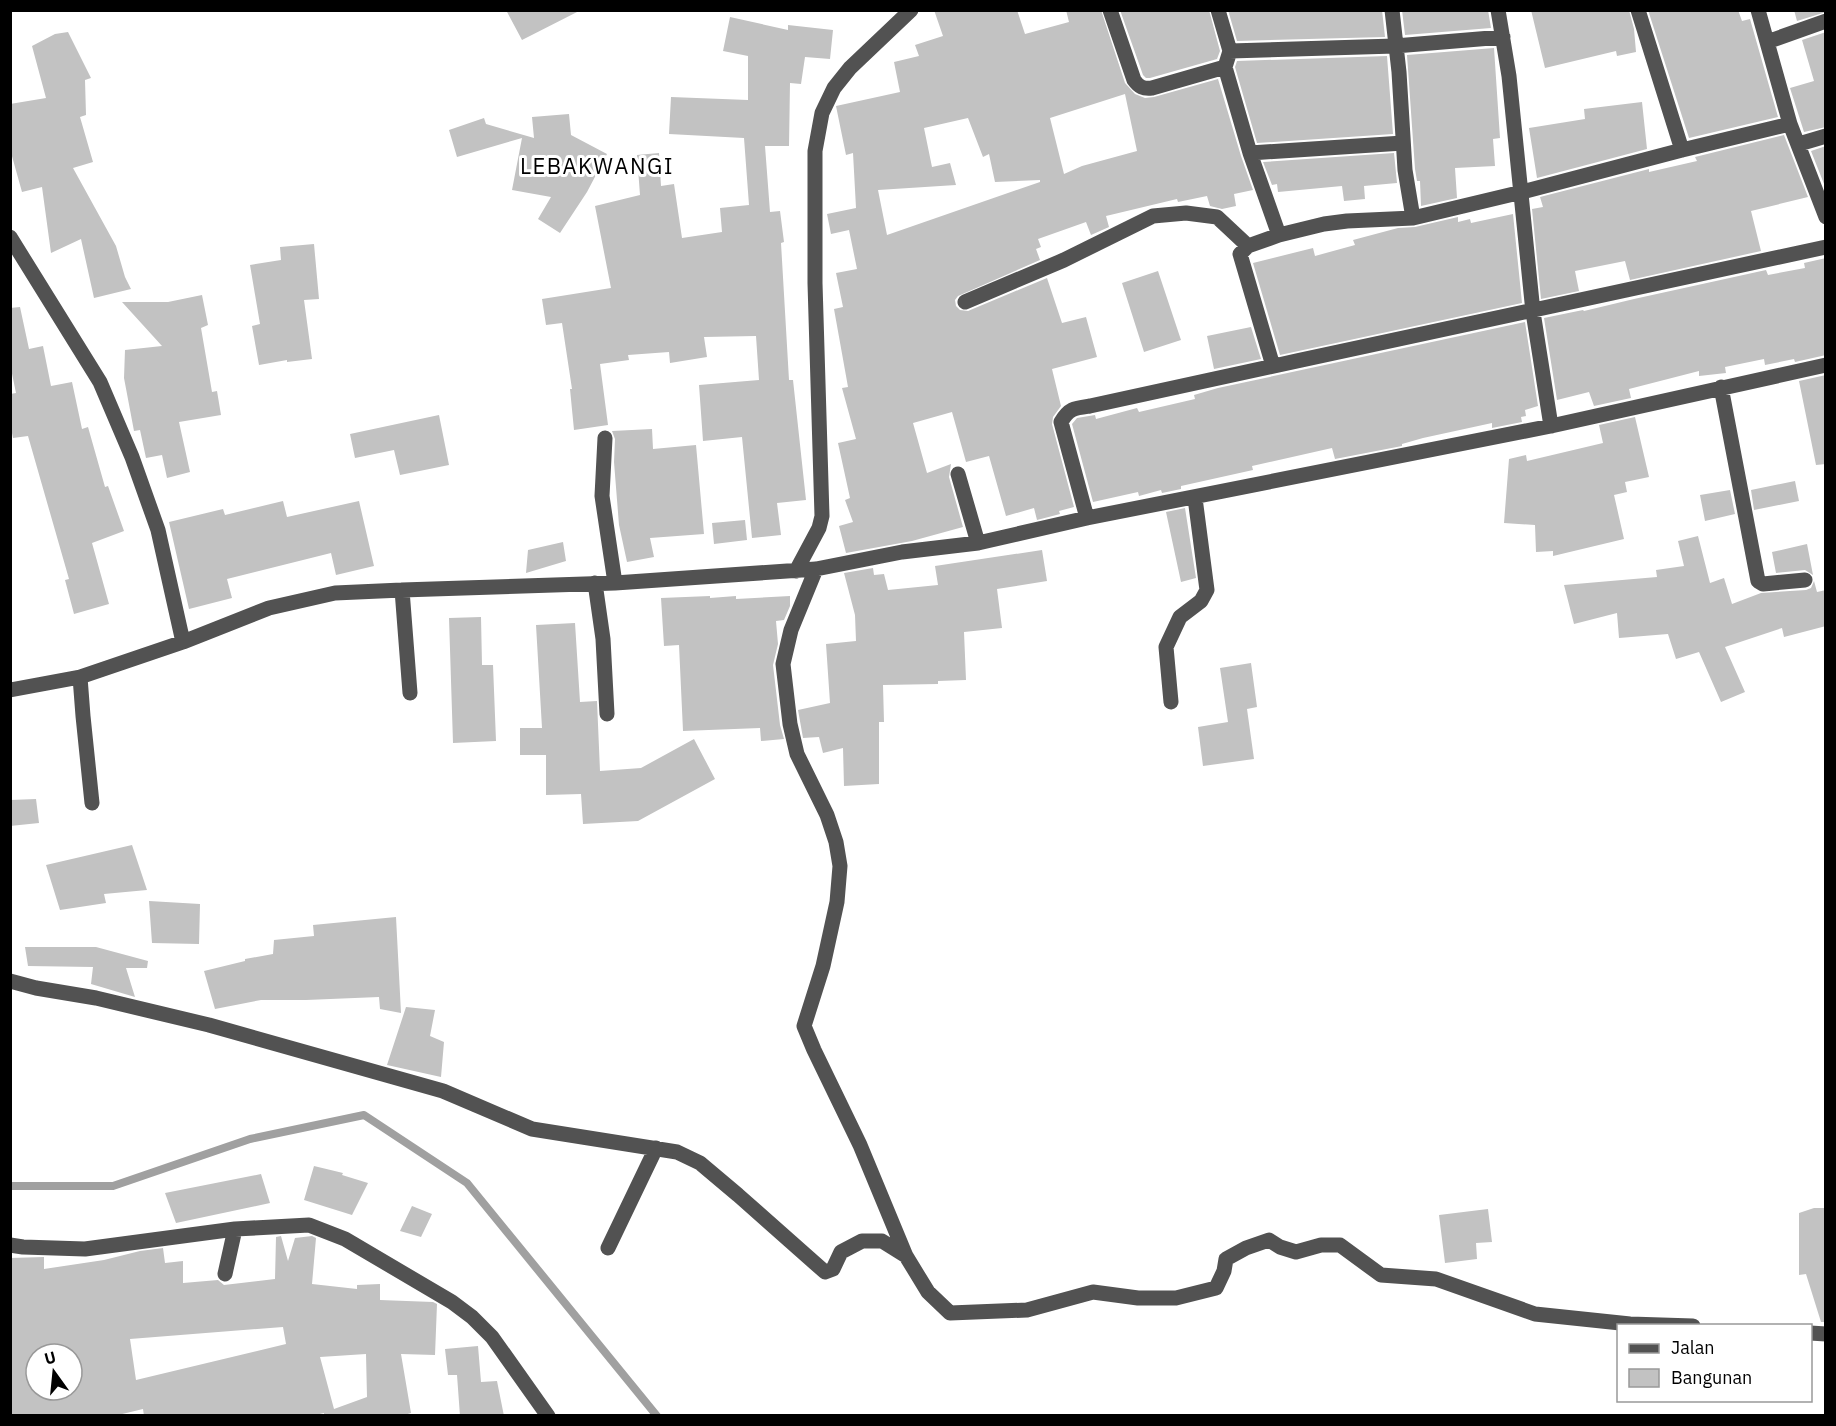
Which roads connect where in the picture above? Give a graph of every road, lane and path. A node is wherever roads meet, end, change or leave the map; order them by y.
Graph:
1 (911, 10) edge
2 (1110, 10) edge
3 (1218, 10) edge
4 (1392, 10) edge
5 (1498, 10) edge
6 (1638, 10) edge
7 (1758, 10) edge
8 (1826, 21) edge
9 (1503, 37) junction
10 (1767, 42) junction
11 (1395, 46) junction
12 (1230, 51) junction
13 (1225, 67) junction
14 (1790, 124) junction
15 (1826, 136) edge
16 (1403, 142) junction
17 (1799, 144) junction
18 (1682, 150) junction
19 (1250, 153) junction
20 (1522, 192) junction
21 (1826, 217) edge
22 (1413, 218) junction
23 (1279, 235) junction
24 (10, 237) edge
25 (1248, 246) junction
26 (1826, 247) edge
27 (965, 302) dead end
28 (1533, 312) junction
29 (1826, 365) edge
30 (1273, 366) junction
31 (1721, 387) junction
32 (1551, 426) junction
33 (605, 438) dead end
34 (958, 474) dead end
35 (1195, 498) junction
36 (1087, 518) junction
37 (978, 543) junction
38 (816, 569) junction
39 (795, 571) junction
40 (1805, 580) dead end
41 (595, 583) junction
42 (615, 583) junction
43 (402, 590) junction
44 (183, 642) junction
45 (80, 676) junction
46 (10, 690) edge
47 (410, 693) dead end
48 (1171, 702) dead end
49 (607, 714) dead end
50 (92, 803) dead end
51 (10, 981) edge
52 (656, 1148) junction
53 (235, 1229) junction
54 (10, 1245) edge
55 (608, 1248) dead end
56 (906, 1256) junction
57 (225, 1274) dead end
58 (1630, 1324) edge
59 (548, 1416) edge

1 - 39 street
2 - 13 street
3 - 12 street
4 - 11 street
5 - 9 street
6 - 18 street
7 - 10 street
8 - 10 street
9 - 11 street
9 - 20 street
10 - 14 street
11 - 12 street
11 - 16 street
12 - 13 street
13 - 19 street
14 - 17 street
14 - 18 street
15 - 17 street
16 - 19 street
16 - 22 street
17 - 21 street
18 - 20 street
19 - 23 street
20 - 22 street
20 - 28 street
22 - 23 street
23 - 25 street
24 - 44 street
25 - 27 street
25 - 30 street
26 - 28 street
28 - 30 street
28 - 32 street
29 - 31 street
30 - 36 street
31 - 32 street
31 - 40 street
32 - 35 street
33 - 42 street
34 - 37 street
35 - 36 street
35 - 48 street
36 - 37 street
37 - 38 street
38 - 39 street
38 - 56 street
39 - 42 street
41 - 42 street
41 - 43 street
41 - 49 street
43 - 44 street
43 - 47 street
44 - 45 street
45 - 46 street
45 - 50 street
51 - 52 street
52 - 55 street
52 - 56 street
53 - 54 street
53 - 57 street
53 - 59 street
56 - 58 street

